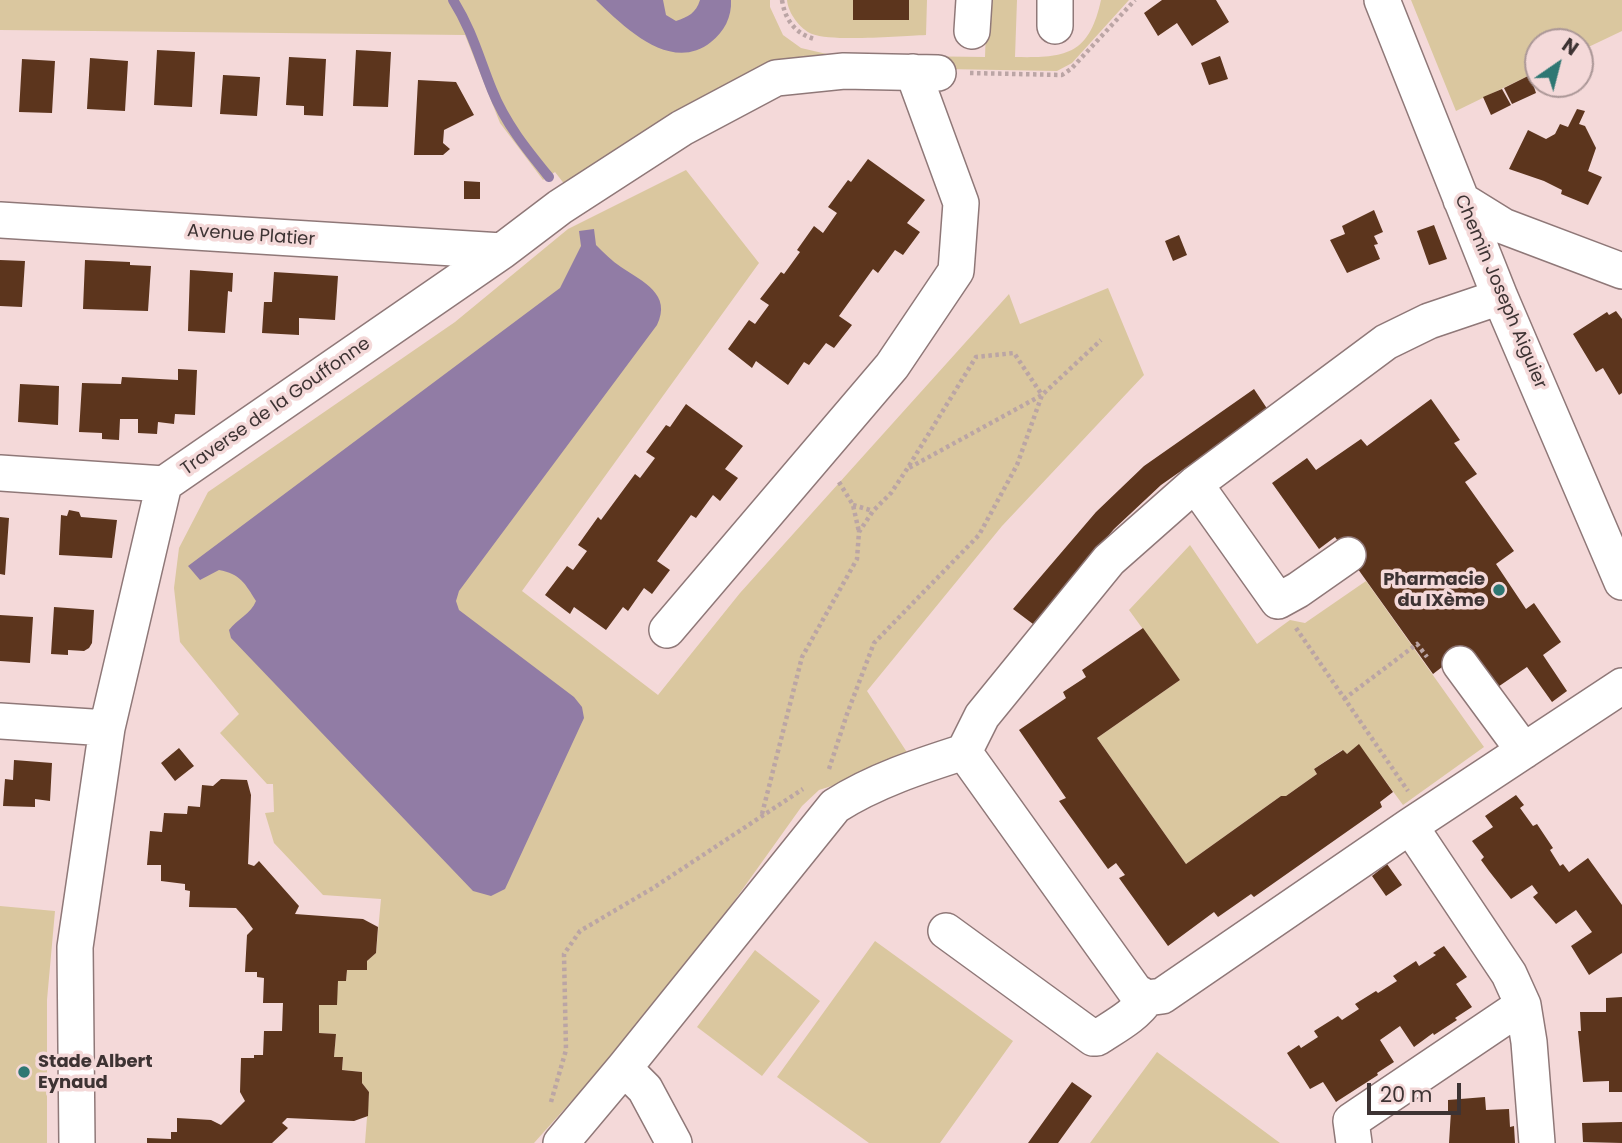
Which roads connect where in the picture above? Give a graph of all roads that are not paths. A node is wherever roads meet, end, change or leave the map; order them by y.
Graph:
1 (1382, 0) edge
2 (1461, 200) junction
3 (0, 220) edge
4 (502, 251) junction
5 (1622, 271) edge
6 (1500, 297) junction
7 (0, 473) edge
8 (164, 484) junction
9 (1195, 484) junction
10 (1611, 521) edge
11 (1348, 555) dead end
12 (1622, 582) edge
13 (667, 630) dead end
14 (1460, 664) dead end
15 (1622, 686) edge
16 (0, 722) edge
17 (107, 729) junction
18 (1524, 751) junction
19 (964, 752) junction
20 (1418, 821) junction
21 (946, 931) dead end
22 (1147, 998) junction
23 (1523, 1005) junction
24 (624, 1069) junction
25 (77, 1143) edge
26 (561, 1143) edge
27 (674, 1143) edge
28 (1354, 1143) edge
29 (1537, 1143) edge

1 - 2 street, Chemin Joseph Aiguier
2 - 5 street
2 - 6 street, Chemin Joseph Aiguier
3 - 4 street, Avenue Platier
4 - 8 street, Traverse de la Gouffonne
4 - 13 street, Traverse de la Gouffonne
6 - 9 street
6 - 10 street, Chemin Joseph Aiguier
7 - 8 street
8 - 17 street, Traverse de la Gouffonne
9 - 11 street
9 - 19 street
10 - 12 street, Chemin Joseph Aiguier
14 - 18 street
15 - 18 street
16 - 17 street
17 - 25 street, Traverse de la Gouffonne
18 - 20 street
19 - 22 street
19 - 24 street
20 - 22 street
20 - 23 street
21 - 22 street
23 - 28 street
23 - 29 street
24 - 26 street
24 - 27 street

